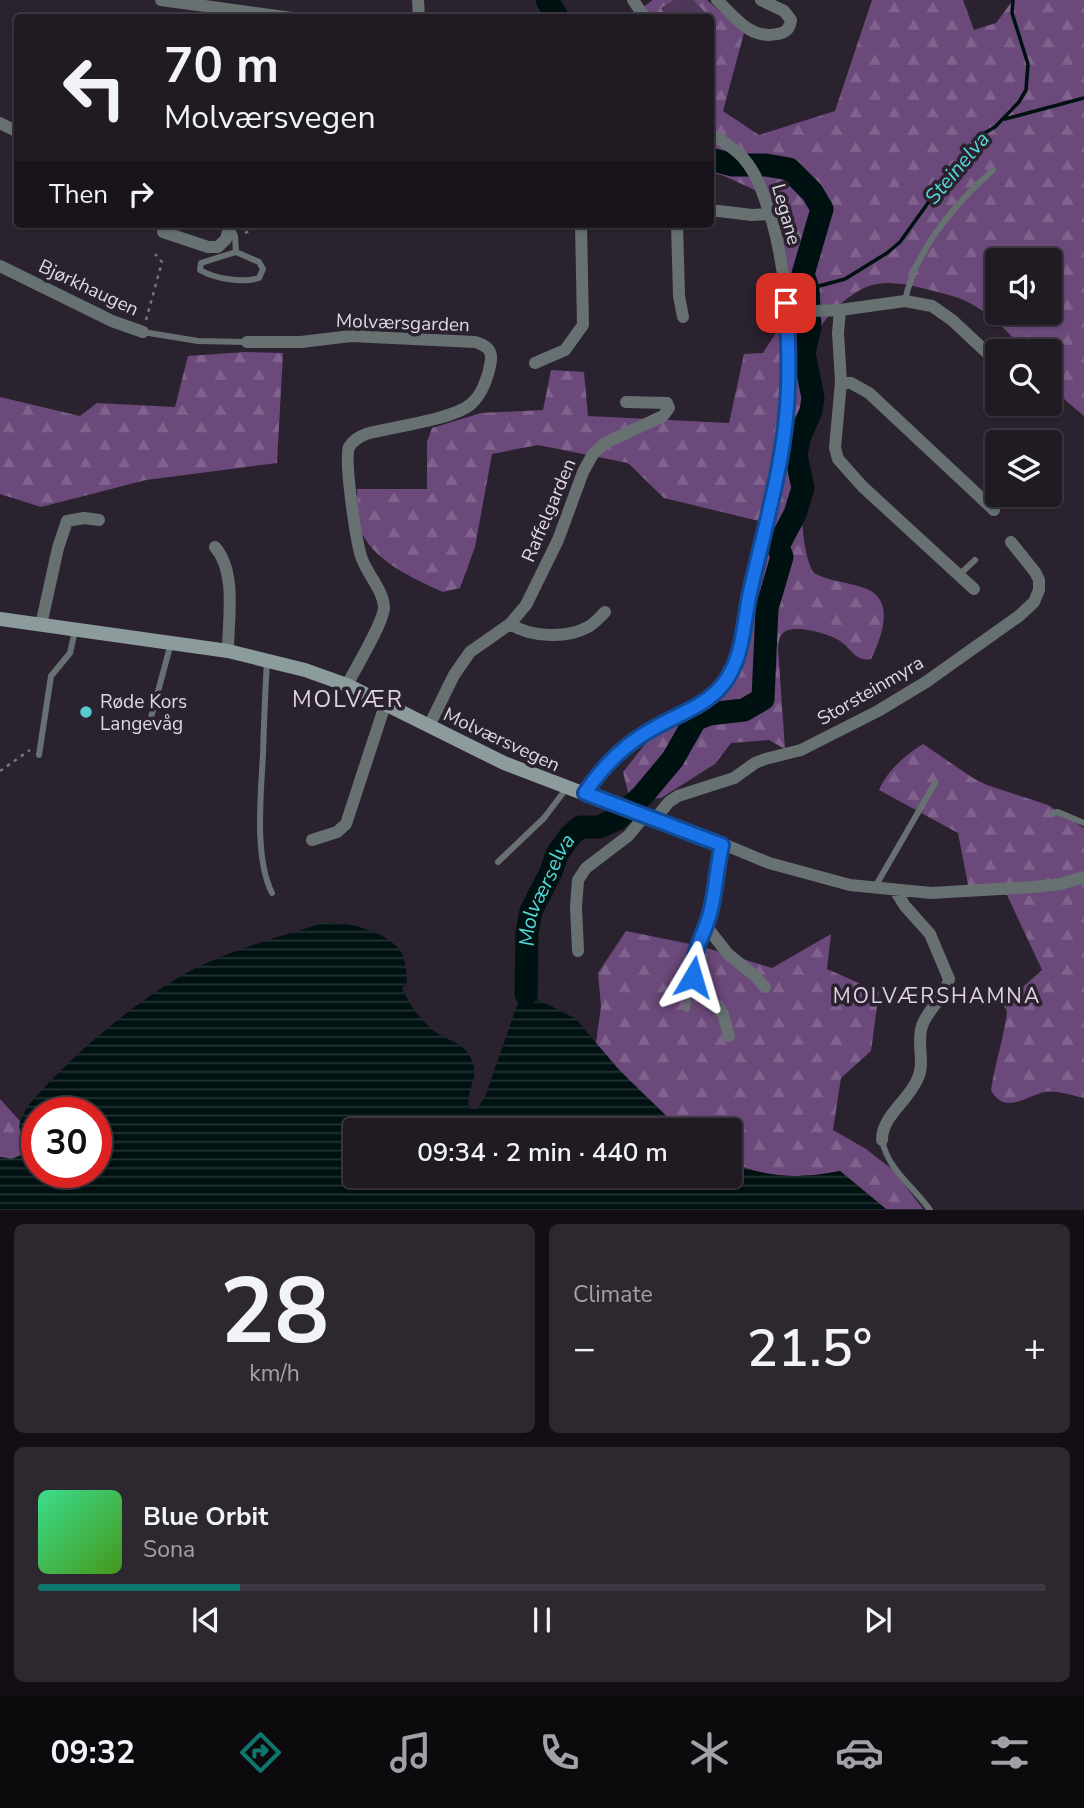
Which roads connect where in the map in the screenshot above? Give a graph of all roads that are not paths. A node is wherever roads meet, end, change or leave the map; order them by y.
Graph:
1 (161, 0) edge
2 (717, 0) edge
3 (761, 0) edge
4 (263, 14) edge
5 (714, 136) edge
6 (993, 170) dead end
7 (714, 210) edge
8 (769, 214) junction
9 (232, 228) edge
10 (581, 228) edge
11 (677, 228) edge
12 (163, 232) dead end
13 (236, 252) junction
14 (0, 266) edge
15 (905, 301) junction
16 (840, 310) junction
17 (787, 313) junction
18 (683, 317) dead end
19 (143, 332) joint
20 (247, 342) joint
21 (985, 351) edge
22 (535, 363) dead end
23 (841, 382) junction
24 (626, 402) dead end
25 (994, 509) dead end
26 (99, 520) dead end
27 (1011, 542) dead end
28 (215, 547) dead end
29 (975, 560) dead end
30 (959, 575) junction
31 (974, 589) dead end
32 (605, 612) dead end
33 (0, 619) edge
34 (510, 624) junction
35 (41, 625) junction
36 (75, 629) junction
37 (171, 643) junction
38 (228, 651) junction
39 (267, 660) junction
40 (347, 685) junction
41 (385, 705) junction
42 (149, 725) dead end
43 (429, 726) junction
44 (39, 755) dead end
45 (935, 783) dead end
46 (566, 789) junction
47 (585, 793) junction
48 (619, 807) joint
49 (1052, 813) dead end
50 (644, 817) junction
51 (1084, 823) edge
52 (312, 840) dead end
53 (722, 845) junction
54 (498, 862) dead end
55 (1084, 877) edge
56 (874, 888) junction
57 (895, 890) junction
58 (272, 893) dead end
59 (706, 926) junction
60 (578, 951) dead end
61 (695, 985) junction
62 (765, 987) dead end
63 (687, 1009) dead end
64 (729, 1036) dead end
65 (882, 1140) joint
66 (930, 1209) edge

1 - 4 street
2 - 3 street
5 - 8 street, Legane
6 - 15 lane
7 - 8 street
8 - 17 street, Legane
9 - 12 street
9 - 13 lane
10 - 22 street
11 - 18 street
13 - 13 lane
14 - 19 street, Bjørkhaugen
15 - 16 street
15 - 21 street
16 - 17 street
16 - 23 street
17 - 47 street, Legane
19 - 20 lane, Bjørkhaugen
20 - 40 street, Molværsgarden
23 - 25 street
23 - 30 street
24 - 34 street, Raffelgarden
26 - 35 street
27 - 50 street, Storsteinmyra
28 - 38 street
29 - 30 lane
30 - 31 street
32 - 34 street
33 - 35 street, Molværsvegen
34 - 43 street, Raffelgarden
35 - 36 street, Molværsvegen
36 - 37 street, Molværsvegen
36 - 44 lane
37 - 38 street, Molværsvegen
37 - 42 lane
38 - 39 street, Molværsvegen
39 - 40 street, Molværsvegen
39 - 58 lane
40 - 41 street, Molværsvegen
41 - 43 street, Molværsvegen
41 - 52 street
43 - 46 street, Molværsvegen
45 - 56 lane
46 - 47 street, Molværsvegen
46 - 54 lane
47 - 48 street, Molværsvegen
48 - 50 street, Molværsvegen
49 - 51 lane
50 - 53 street, Molværsvegen
50 - 60 street
53 - 56 street, Molværsvegen
53 - 59 street
55 - 57 street, Molværsvegen
56 - 57 street, Molværsvegen
57 - 65 street
59 - 61 street
59 - 62 street
61 - 63 lane
61 - 64 street
65 - 66 lane

